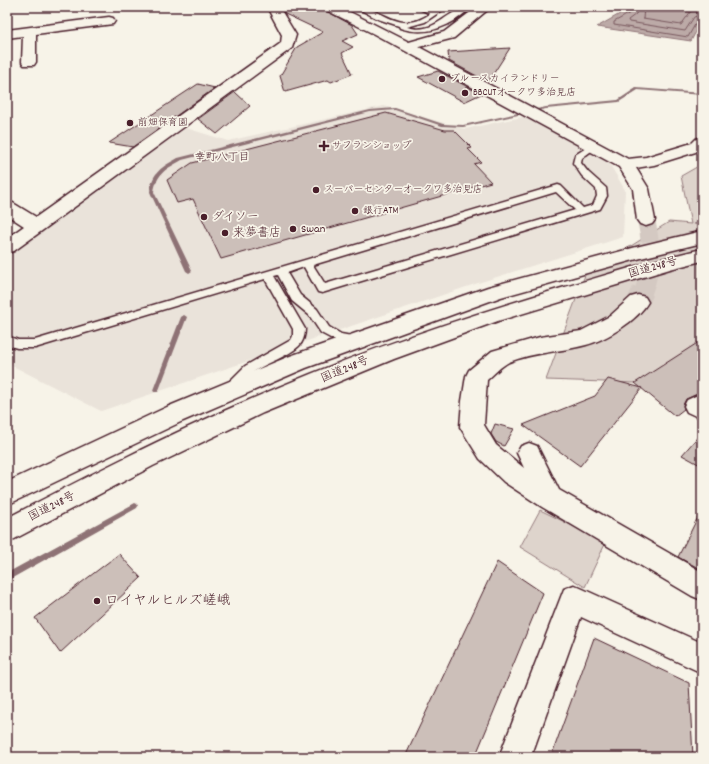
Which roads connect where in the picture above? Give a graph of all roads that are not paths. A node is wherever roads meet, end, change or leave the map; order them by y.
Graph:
1 (273, 7) edge
2 (330, 7) edge
3 (358, 7) edge
4 (419, 7) edge
5 (444, 7) edge
6 (468, 7) edge
7 (485, 7) edge
8 (434, 13) junction
9 (110, 21) dead end
10 (391, 22) junction
11 (30, 31) junction
12 (7, 34) edge
13 (406, 47) junction
14 (29, 62) dead end
15 (702, 142) edge
16 (594, 146) junction
17 (625, 164) junction
18 (7, 207) edge
19 (581, 211) junction
20 (646, 220) tunnel mouth
21 (37, 226) junction
22 (702, 237) edge
23 (7, 247) edge
24 (702, 256) edge
25 (306, 262) junction
26 (280, 270) junction
27 (267, 274) junction
28 (638, 302) tunnel mouth
29 (7, 340) edge
30 (359, 341) junction
31 (224, 392) junction
32 (702, 402) edge
33 (702, 410) edge
34 (530, 453) dead end
35 (7, 494) edge
36 (551, 499) junction
37 (7, 530) edge
38 (702, 587) edge
39 (702, 658) edge
40 (516, 757) edge

1 - 21 main road
2 - 13 main road
3 - 10 lane
4 - 8 lane
5 - 8 lane
6 - 10 lane
7 - 13 main road
8 - 10 lane
9 - 11 main road
11 - 12 main road
11 - 14 main road
13 - 16 main road
15 - 17 main road
16 - 17 main road
16 - 19 lane
17 - 20 main road
18 - 21 main road
19 - 25 lane
19 - 25 lane
21 - 23 main road
22 - 30 main road, 国道248号
24 - 37 main road, 国道248号
25 - 26 lane
26 - 27 lane
26 - 30 lane
27 - 29 lane
27 - 31 lane
28 - 36 main road
30 - 31 main road, 国道248号
31 - 35 main road, 国道248号
32 - 33 main road
34 - 36 main road
36 - 38 main road
39 - 40 main road

